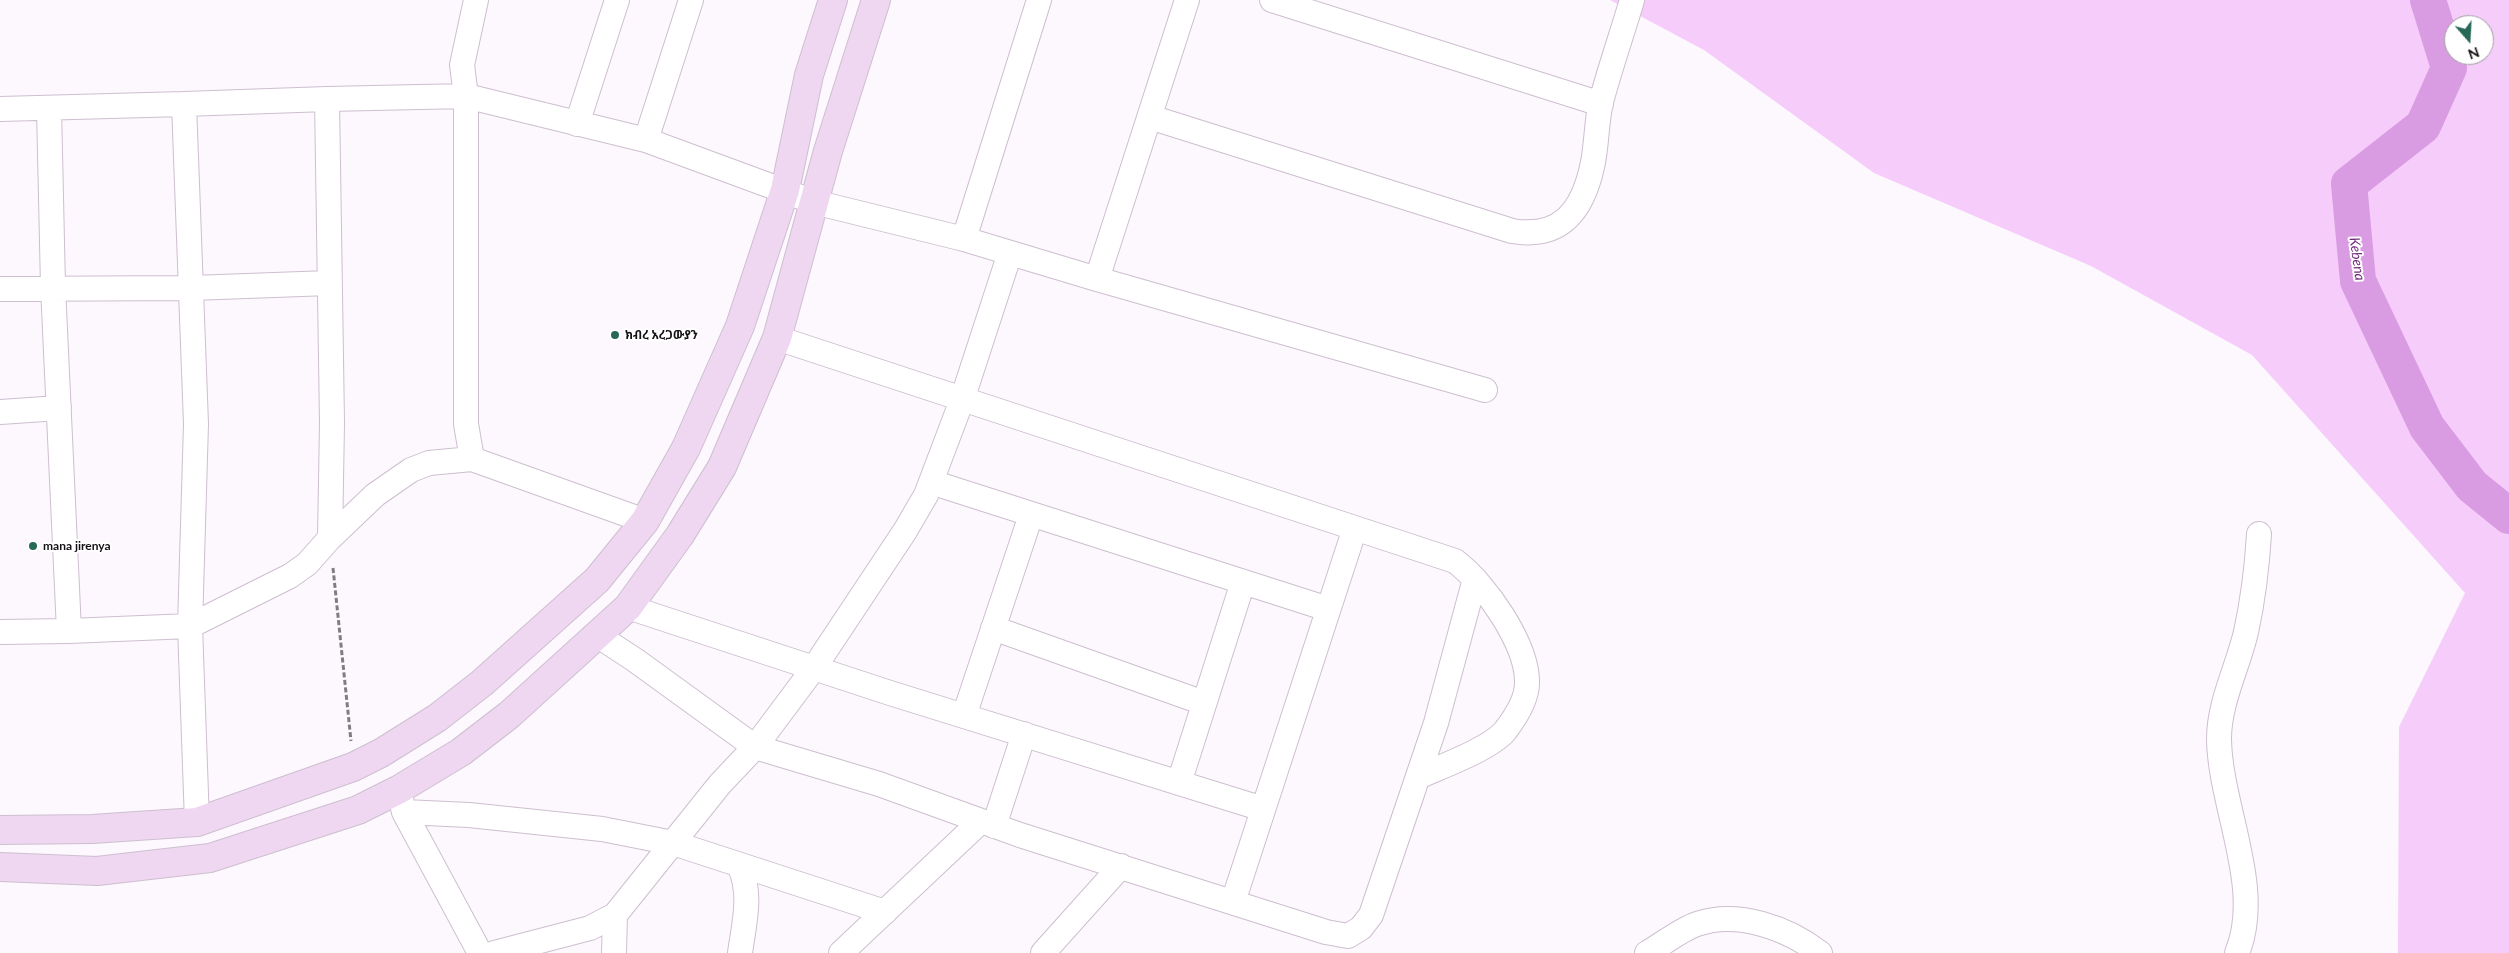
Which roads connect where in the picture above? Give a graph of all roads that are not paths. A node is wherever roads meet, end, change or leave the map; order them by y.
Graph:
1 (476, 0) edge
2 (617, 0) edge
3 (690, 0) edge
4 (834, 0) edge
5 (876, 0) edge
6 (1039, 0) edge
7 (1187, 0) edge
8 (1272, 0) edge
9 (1632, 0) edge
10 (466, 96) junction
11 (326, 99) junction
12 (184, 104) junction
13 (1601, 104) junction
14 (49, 108) junction
15 (0, 109) edge
16 (1150, 117) junction
17 (577, 124) junction
18 (646, 140) junction
19 (785, 190) junction
20 (814, 202) junction
21 (964, 239) junction
22 (1010, 252) junction
23 (1097, 279) junction
24 (329, 283) junction
25 (53, 287) junction
26 (192, 288) junction
27 (0, 289) edge
28 (777, 338) junction
29 (1484, 390) dead end
30 (962, 400) junction
31 (59, 408) junction
32 (0, 412) edge
33 (472, 459) junction
34 (931, 482) junction
35 (1031, 514) junction
36 (644, 521) junction
37 (1355, 528) junction
38 (2259, 534) dead end
39 (330, 538) junction
40 (1476, 579) junction
41 (1243, 582) junction
42 (628, 607) junction
43 (1328, 609) junction
44 (190, 626) junction
45 (993, 628) junction
46 (69, 631) junction
47 (0, 632) edge
48 (597, 635) junction
49 (814, 668) junction
50 (1204, 703) junction
51 (964, 716) junction
52 (1024, 734) junction
53 (755, 747) junction
54 (1418, 778) junction
55 (1179, 783) junction
56 (401, 801) junction
57 (1263, 808) junction
58 (197, 822) junction
59 (987, 824) junction
60 (0, 830) edge
61 (673, 843) junction
62 (0, 866) edge
63 (1121, 866) junction
64 (740, 867) junction
65 (1233, 902) junction
66 (885, 912) junction
67 (615, 915) junction
68 (480, 953) edge
69 (494, 953) edge
70 (614, 953) edge
71 (740, 953) edge
72 (841, 953) edge
73 (1043, 953) edge
74 (1647, 953) edge
75 (1820, 953) edge
76 (2237, 953) edge

1 - 10 street
2 - 17 street
3 - 18 street
4 - 19 main road
5 - 20 main road
6 - 21 street
7 - 16 street
8 - 13 street
9 - 13 street
10 - 11 street
10 - 17 street
10 - 33 street
11 - 12 street
11 - 24 street
12 - 14 street
12 - 26 street
13 - 16 street
14 - 15 street
14 - 25 street
16 - 23 street
17 - 18 street
18 - 19 street
19 - 20 street
19 - 36 main road
20 - 21 street
20 - 28 main road
21 - 22 street
22 - 23 street
22 - 30 street
23 - 29 street
24 - 26 street
24 - 39 street
25 - 26 street
25 - 27 street
25 - 31 street
26 - 44 street
28 - 30 street
28 - 42 main road
30 - 34 street
30 - 37 street
31 - 32 street
31 - 46 street
33 - 36 street
33 - 39 street
34 - 35 street
34 - 49 street
35 - 41 street
35 - 45 street
36 - 58 main road
37 - 40 street
37 - 43 street
38 - 76 street
39 - 44 street
40 - 54 street
40 - 54 street
41 - 43 street
41 - 50 street
42 - 48 main road
42 - 49 street
43 - 57 street
44 - 46 street
44 - 58 street
45 - 50 street
45 - 51 street
46 - 47 street
48 - 53 street
48 - 56 main road
49 - 51 street
49 - 53 street
50 - 55 street
51 - 52 street
52 - 55 street
52 - 59 street
53 - 59 street
53 - 61 street
54 - 65 street
55 - 57 street
56 - 61 street
56 - 62 main road
56 - 68 street
57 - 65 street
58 - 60 main road
59 - 63 street
59 - 66 street
61 - 64 street
61 - 67 street
63 - 65 street
63 - 73 street
64 - 66 street
64 - 71 street
66 - 72 street
67 - 69 street
67 - 70 street
74 - 75 street

